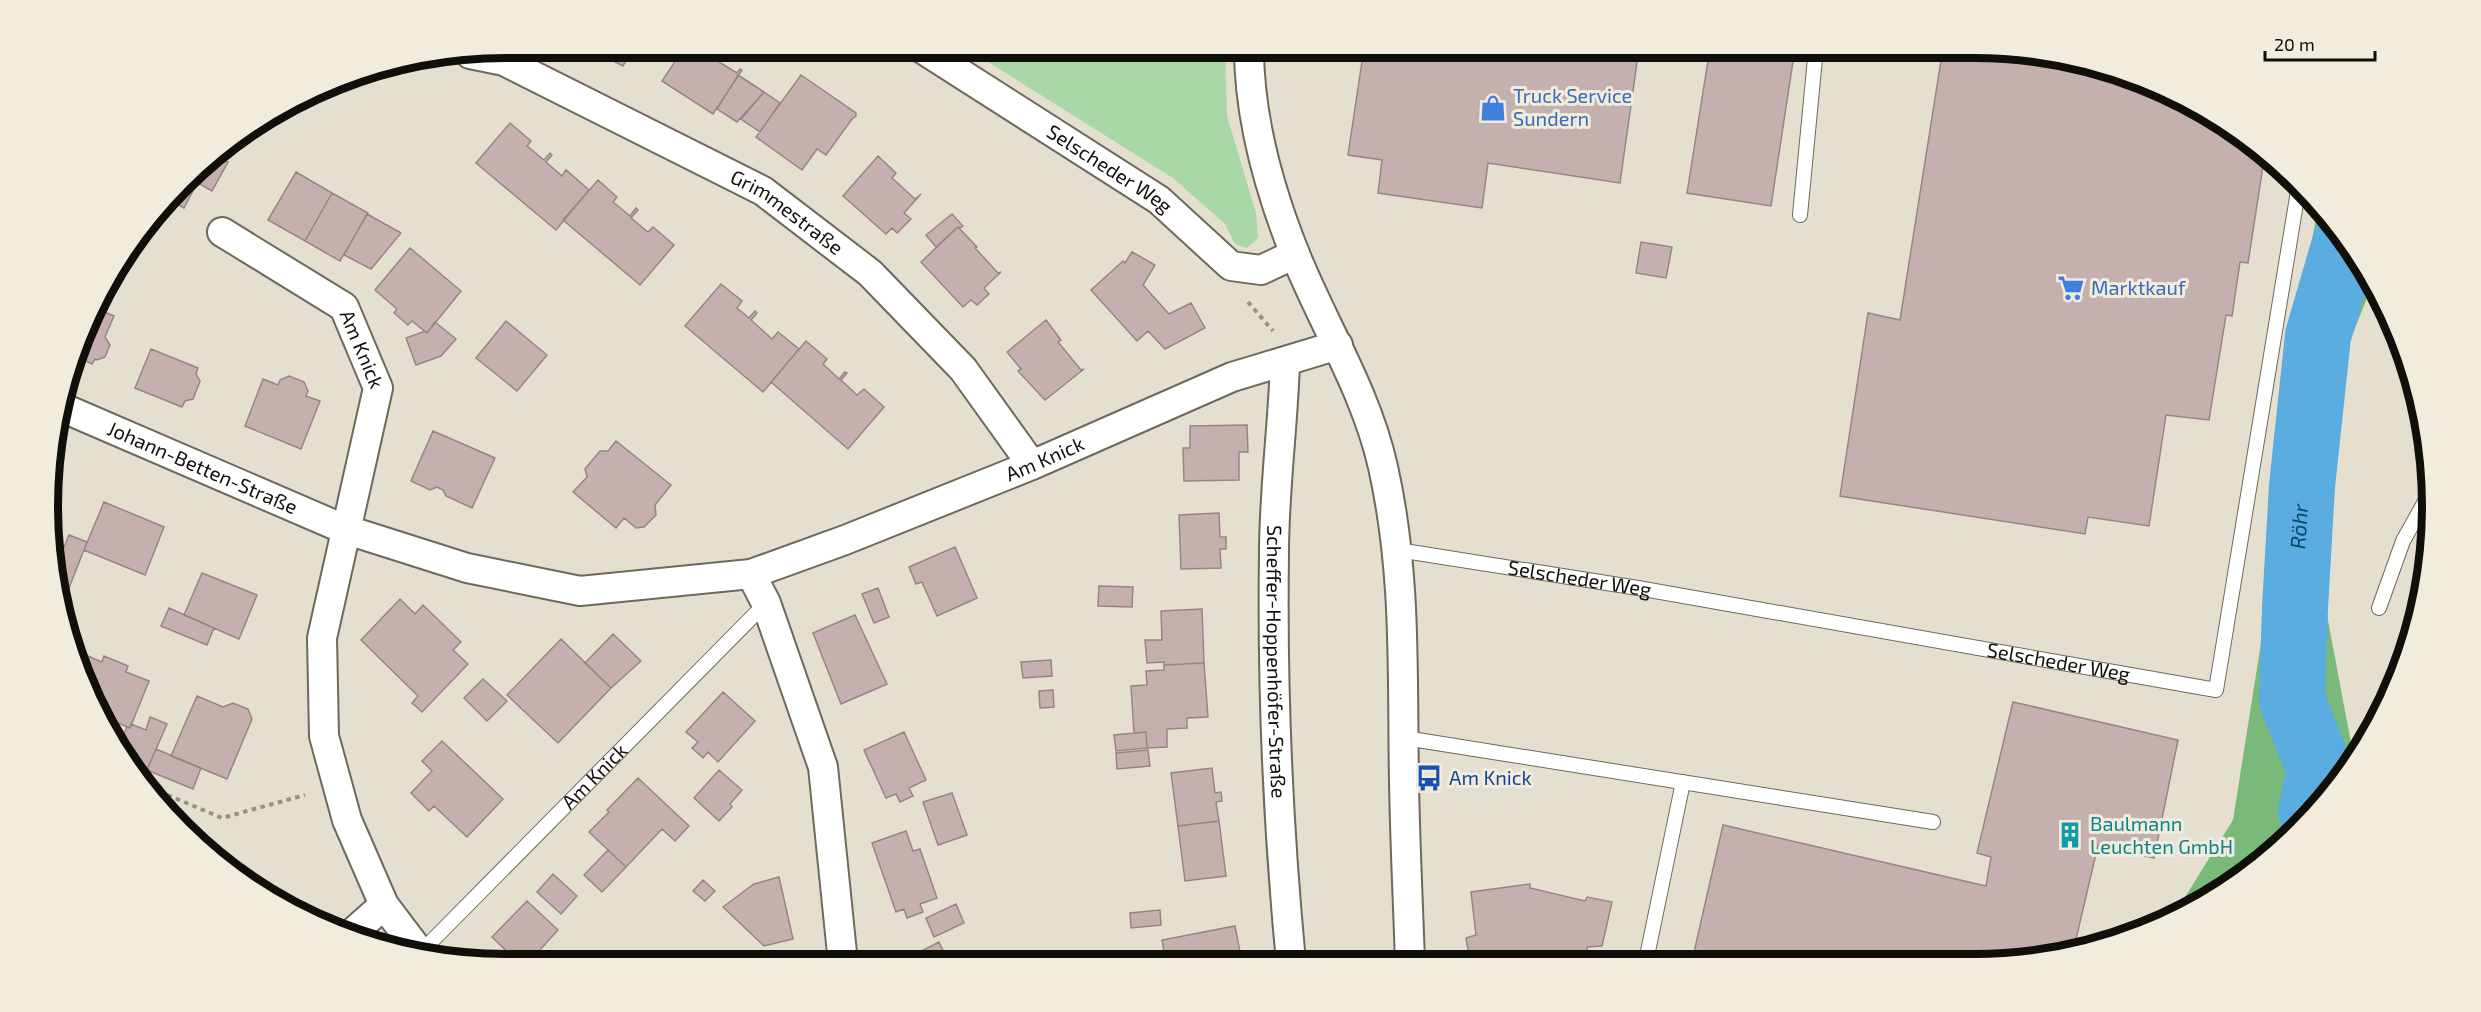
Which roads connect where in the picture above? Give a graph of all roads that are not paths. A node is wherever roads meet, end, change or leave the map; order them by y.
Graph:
1 (492, 58) edge
2 (937, 58) edge
3 (1250, 58) edge
4 (1815, 58) edge
5 (2297, 196) edge
6 (1800, 215) dead end
7 (222, 232) dead end
8 (1295, 254) junction
9 (1338, 345) junction
10 (1285, 362) junction
11 (69, 410) edge
12 (1032, 465) junction
13 (2422, 507) edge
14 (344, 529) junction
15 (1398, 550) junction
16 (751, 574) junction
17 (766, 603) junction
18 (2379, 608) dead end
19 (1405, 738) junction
20 (1683, 782) junction
21 (1933, 822) dead end
22 (384, 905) junction
23 (358, 928) edge
24 (413, 944) edge
25 (427, 946) edge
26 (842, 954) edge
27 (1290, 954) edge
28 (1410, 954) edge
29 (1647, 954) edge

1 - 12 street, Grimmestraße
2 - 8 street, Selscheder Weg
3 - 8 street
4 - 6 lane
5 - 15 lane, Selscheder Weg
7 - 14 street, Am Knick
8 - 9 street
9 - 10 street, Am Knick
9 - 15 street
10 - 12 street, Am Knick
10 - 27 street, Scheffer-Hoppenhöfer-Straße
11 - 14 street, Johann-Betten-Straße
12 - 16 street, Am Knick
13 - 18 lane
14 - 16 street, Am Knick
14 - 22 street, Am Knick
15 - 19 street
16 - 17 street
17 - 25 lane, Am Knick
17 - 26 street
19 - 20 lane
19 - 28 street
20 - 21 lane
20 - 29 lane
22 - 23 street
22 - 24 street, Am Knick

